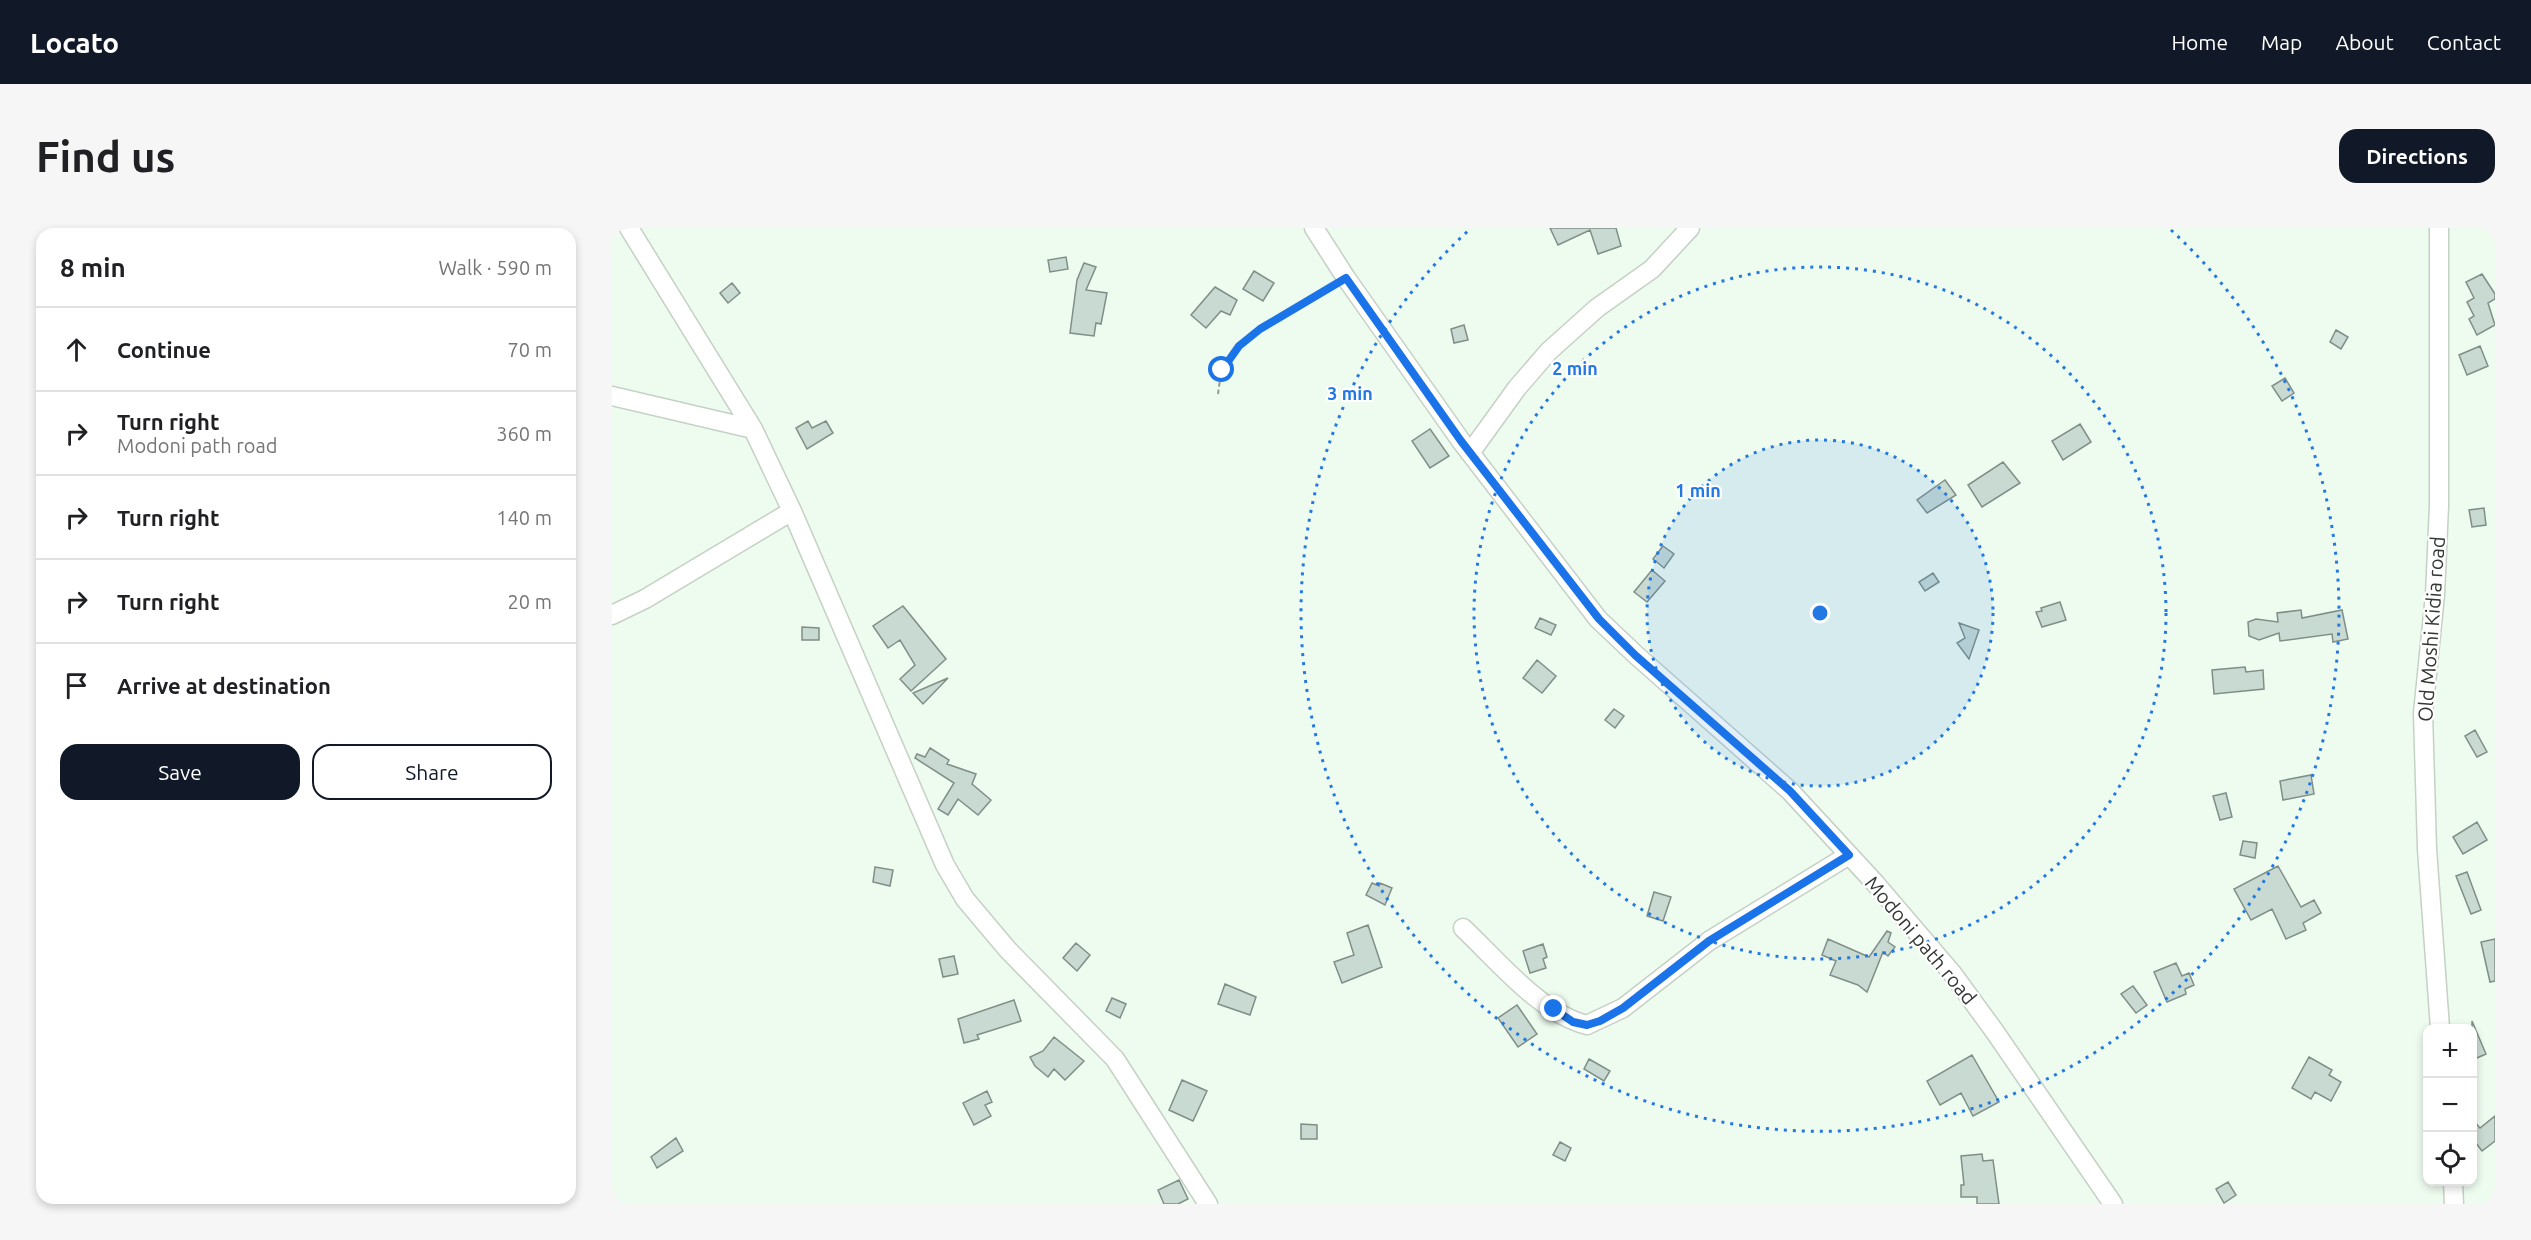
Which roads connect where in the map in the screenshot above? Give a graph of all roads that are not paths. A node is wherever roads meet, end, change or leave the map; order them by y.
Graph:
1 (629, 228) edge
2 (1314, 228) edge
3 (1690, 228) edge
4 (2439, 228) edge
5 (612, 396) edge
6 (753, 429) junction
7 (1470, 453) junction
8 (792, 511) junction
9 (612, 615) edge
10 (1849, 855) junction
11 (1463, 928) dead end
12 (2440, 1024) edge
13 (2453, 1186) edge
14 (1208, 1204) edge
15 (2113, 1204) edge
16 (2454, 1204) edge

1 - 6 street
2 - 7 street, Modoni path road
3 - 7 street
4 - 12 street, Old Moshi Kidia road
5 - 6 street
6 - 8 street
7 - 10 street, Modoni path road
8 - 9 street
8 - 14 street
10 - 11 street
10 - 15 street, Modoni path road
13 - 16 street

